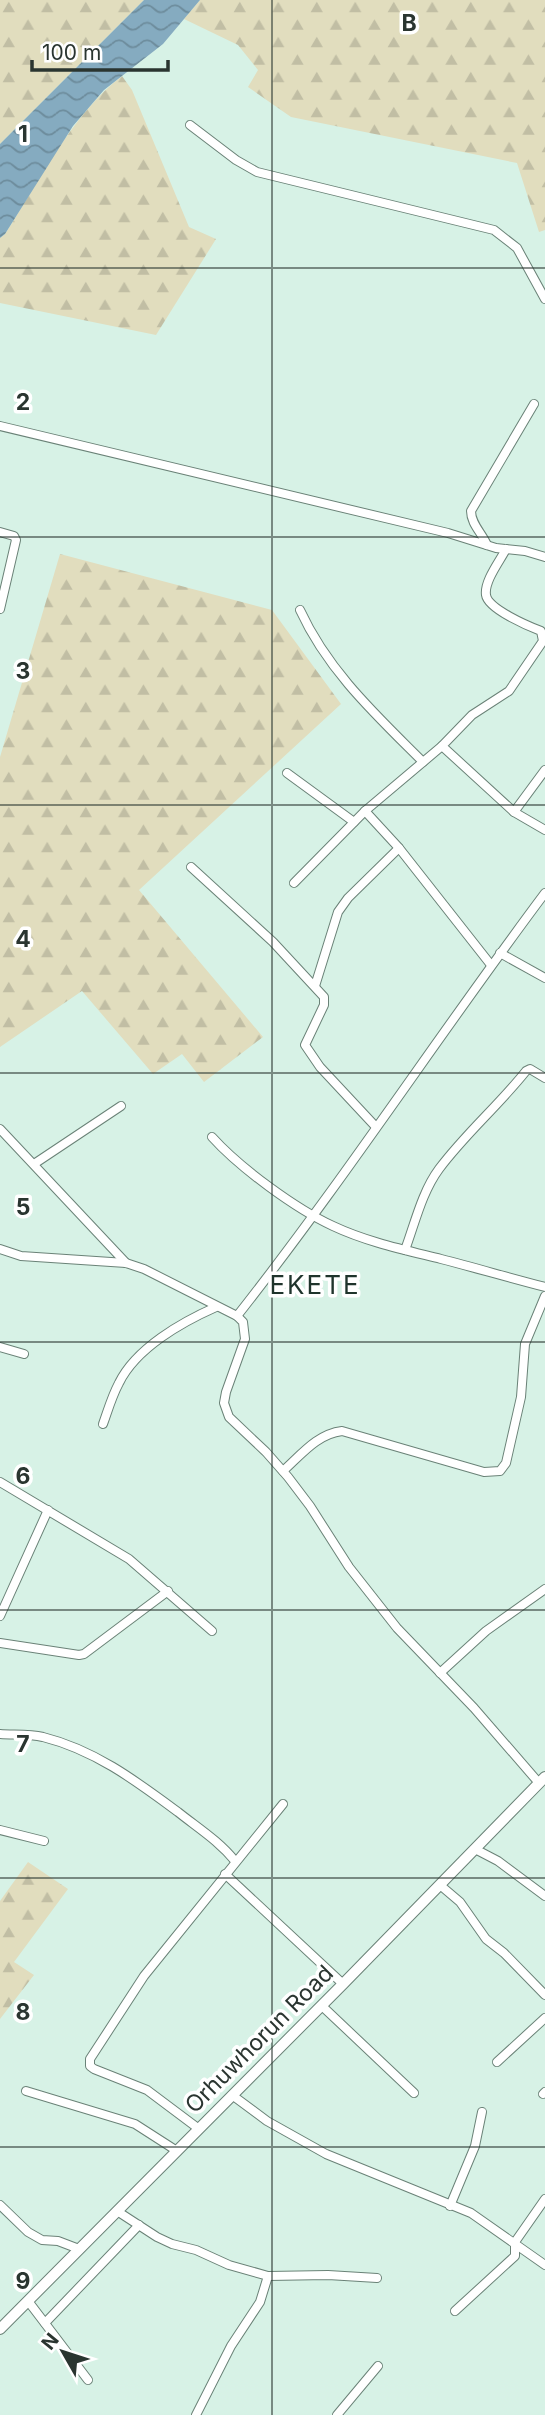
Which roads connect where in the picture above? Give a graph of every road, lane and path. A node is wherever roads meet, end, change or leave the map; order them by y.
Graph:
1 (190, 125) dead end
2 (545, 299) edge
3 (534, 404) dead end
4 (0, 426) edge
5 (0, 532) edge
6 (487, 545) junction
7 (506, 550) junction
8 (545, 557) edge
9 (0, 609) edge
10 (300, 610) dead end
11 (442, 746) junction
12 (423, 762) junction
13 (545, 770) edge
14 (287, 773) dead end
15 (365, 811) junction
16 (514, 812) junction
17 (354, 822) junction
18 (545, 831) edge
19 (399, 848) junction
20 (191, 867) dead end
21 (294, 883) dead end
22 (545, 893) edge
23 (500, 953) junction
24 (491, 965) junction
25 (545, 978) edge
26 (316, 986) junction
27 (545, 1078) edge
28 (121, 1106) dead end
29 (376, 1127) junction
30 (0, 1129) edge
31 (212, 1137) dead end
32 (34, 1164) junction
33 (314, 1216) junction
34 (0, 1249) edge
35 (405, 1250) junction
36 (126, 1262) junction
37 (545, 1287) edge
38 (545, 1296) edge
39 (216, 1307) junction
40 (237, 1316) junction
41 (0, 1347) edge
42 (24, 1354) dead end
43 (103, 1424) dead end
44 (283, 1471) junction
45 (0, 1482) edge
46 (48, 1510) junction
47 (545, 1589) edge
48 (168, 1591) junction
49 (0, 1616) edge
50 (212, 1630) dead end
51 (0, 1643) edge
52 (440, 1673) junction
53 (0, 1734) edge
54 (542, 1780) edge
55 (283, 1804) dead end
56 (0, 1830) edge
57 (44, 1841) dead end
58 (475, 1849) junction
59 (235, 1861) junction
60 (225, 1874) junction
61 (440, 1885) junction
62 (545, 1896) edge
63 (343, 1984) junction
64 (545, 1994) edge
65 (322, 2006) junction
66 (545, 2018) edge
67 (497, 2062) dead end
68 (26, 2091) dead end
69 (414, 2093) dead end
70 (232, 2095) junction
71 (482, 2112) dead end
72 (199, 2129) junction
73 (177, 2151) junction
74 (545, 2199) edge
75 (0, 2205) edge
76 (450, 2206) junction
77 (117, 2211) junction
78 (139, 2225) junction
79 (515, 2242) junction
80 (79, 2249) junction
81 (545, 2265) edge
82 (268, 2276) junction
83 (377, 2278) dead end
84 (28, 2301) junction
85 (455, 2311) dead end
86 (45, 2323) junction
87 (0, 2329) edge
88 (378, 2366) dead end
89 (88, 2381) dead end
90 (196, 2415) edge
91 (337, 2415) edge

1 - 2 street
3 - 6 street
4 - 6 street
5 - 9 street
6 - 7 street
7 - 8 street
7 - 11 street
10 - 12 street
11 - 12 street
11 - 16 street
12 - 15 street
13 - 16 street
14 - 17 street
15 - 17 street
15 - 19 street
16 - 18 street
17 - 21 street
19 - 24 street
19 - 26 street
20 - 26 street
22 - 23 street
23 - 24 street
23 - 25 street
24 - 29 street
26 - 29 street
27 - 35 street
28 - 32 street
29 - 33 street
30 - 32 street
31 - 33 street
32 - 36 street
33 - 35 street
33 - 40 street
34 - 36 street
35 - 37 street
36 - 39 street
38 - 44 street
39 - 40 street
39 - 43 street
40 - 44 street
41 - 42 street
44 - 52 street
45 - 46 street
46 - 48 street
46 - 49 street
47 - 52 street
48 - 50 street
48 - 51 street
52 - 54 street
53 - 59 street
54 - 58 street, Orhuwhorun Road
55 - 59 street
56 - 57 street
58 - 61 street, Orhuwhorun Road
58 - 62 street
59 - 60 street
60 - 63 street
60 - 72 street
61 - 63 street, Orhuwhorun Road
61 - 64 street
63 - 65 street, Orhuwhorun Road
65 - 69 street
65 - 70 street, Orhuwhorun Road
66 - 67 street
68 - 73 street
70 - 72 street, Orhuwhorun Road
70 - 76 street
71 - 76 street
72 - 73 street, Orhuwhorun Road
73 - 77 street, Orhuwhorun Road
74 - 79 street
75 - 80 street
76 - 79 street
77 - 78 street
77 - 80 street, Orhuwhorun Road
78 - 82 street
78 - 86 street
79 - 81 street
79 - 85 street
80 - 84 street, Orhuwhorun Road
82 - 83 street
82 - 90 street
84 - 86 street
84 - 87 street, Orhuwhorun Road
86 - 89 street
88 - 91 street

